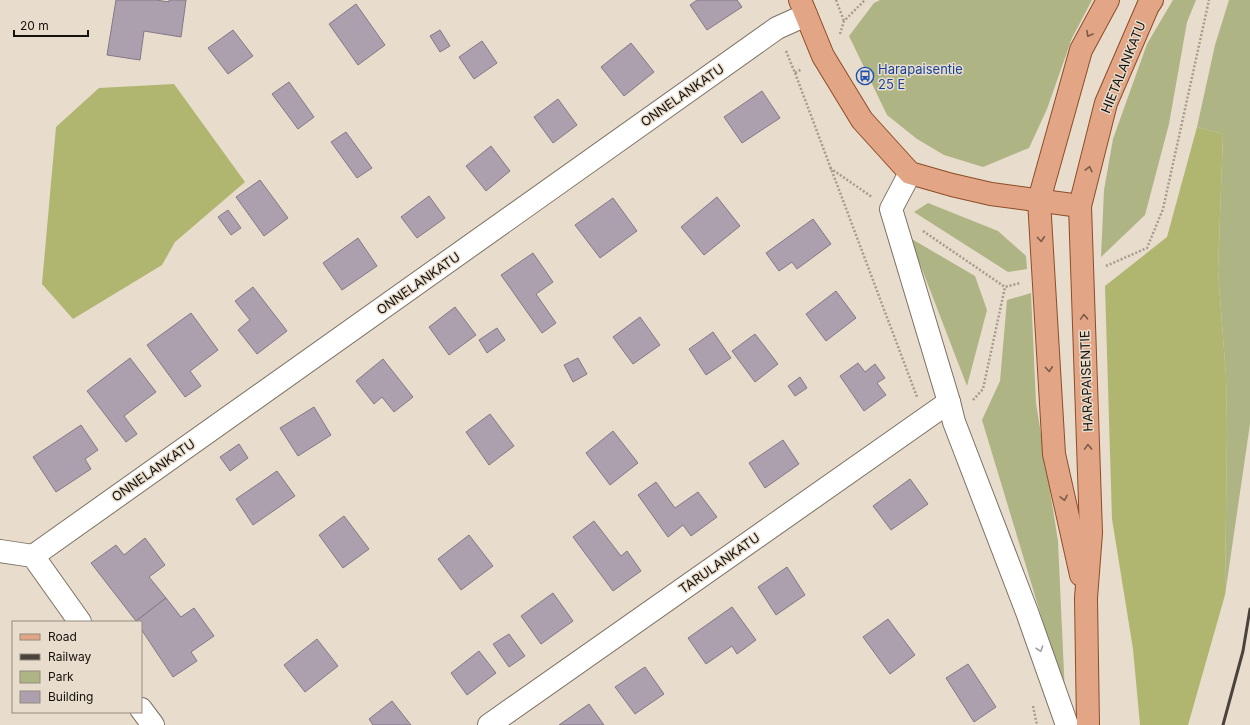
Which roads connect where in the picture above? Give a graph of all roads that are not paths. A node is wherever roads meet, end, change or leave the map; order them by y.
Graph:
1 (1108, 0) edge
2 (1152, 0) edge
3 (803, 8) edge
4 (910, 172) junction
5 (1039, 200) junction
6 (1080, 206) junction
7 (951, 412) junction
8 (0, 551) edge
9 (33, 556) junction
10 (1086, 598) junction
11 (79, 621) edge
12 (142, 710) edge
13 (152, 725) edge
14 (489, 725) edge
15 (1066, 725) edge
16 (1088, 725) edge

1 -> 5 main road
6 -> 2 main road, HIETALANKATU
3 - 4 main road
3 - 9 street, ONNELANKATU
4 - 5 main road
4 - 7 street
5 - 6 main road
5 -> 10 main road, HARAPAISENTIE
10 -> 6 main road, HARAPAISENTIE
7 - 14 street, TARULANKATU
7 -> 15 street
8 - 9 street
9 - 11 street
10 - 16 main road, HARAPAISENTIE
12 - 13 street

